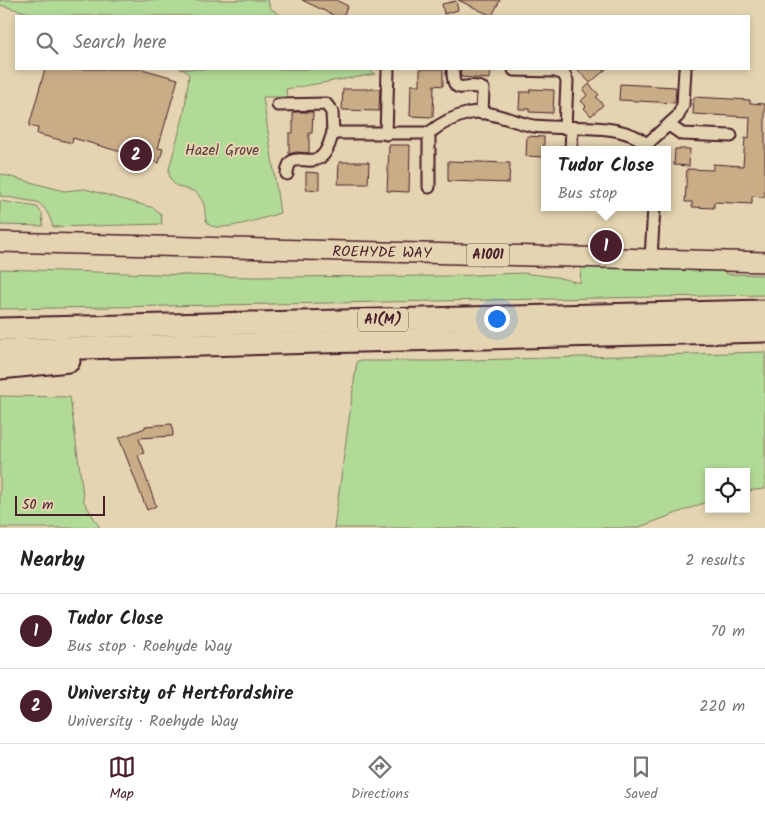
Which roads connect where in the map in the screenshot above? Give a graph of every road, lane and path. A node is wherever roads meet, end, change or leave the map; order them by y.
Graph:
1 (388, 70) dead end
2 (453, 70) edge
3 (514, 70) edge
4 (685, 70) edge
5 (278, 105) dead end
6 (482, 113) junction
7 (669, 125) junction
8 (569, 128) junction
9 (333, 133) junction
10 (429, 133) junction
11 (386, 134) junction
12 (731, 136) dead end
13 (571, 146) edge
14 (647, 146) edge
15 (649, 146) edge
16 (288, 174) dead end
17 (429, 188) dead end
18 (654, 211) edge
19 (0, 242) edge
20 (651, 258) junction
21 (765, 262) edge
22 (765, 311) edge
23 (0, 329) edge
24 (765, 331) edge
25 (150, 346) junction
26 (0, 350) edge
27 (0, 368) edge

1 - 11 street
2 - 6 street
3 - 8 street
4 - 7 street
5 - 9 street
6 - 8 street
6 - 10 street
7 - 12 street
7 - 15 street
8 - 13 street
8 - 14 street
9 - 11 street
9 - 16 street
10 - 11 street
10 - 17 street
18 - 20 street
19 - 20 main road, ROEHYDE WAY / A1001
20 - 21 main road, ROEHYDE WAY / A1001
22 - 23 highway, A1(M)
24 - 25 highway, A1(M)
25 - 26 highway, A1(M)
25 - 27 highway

